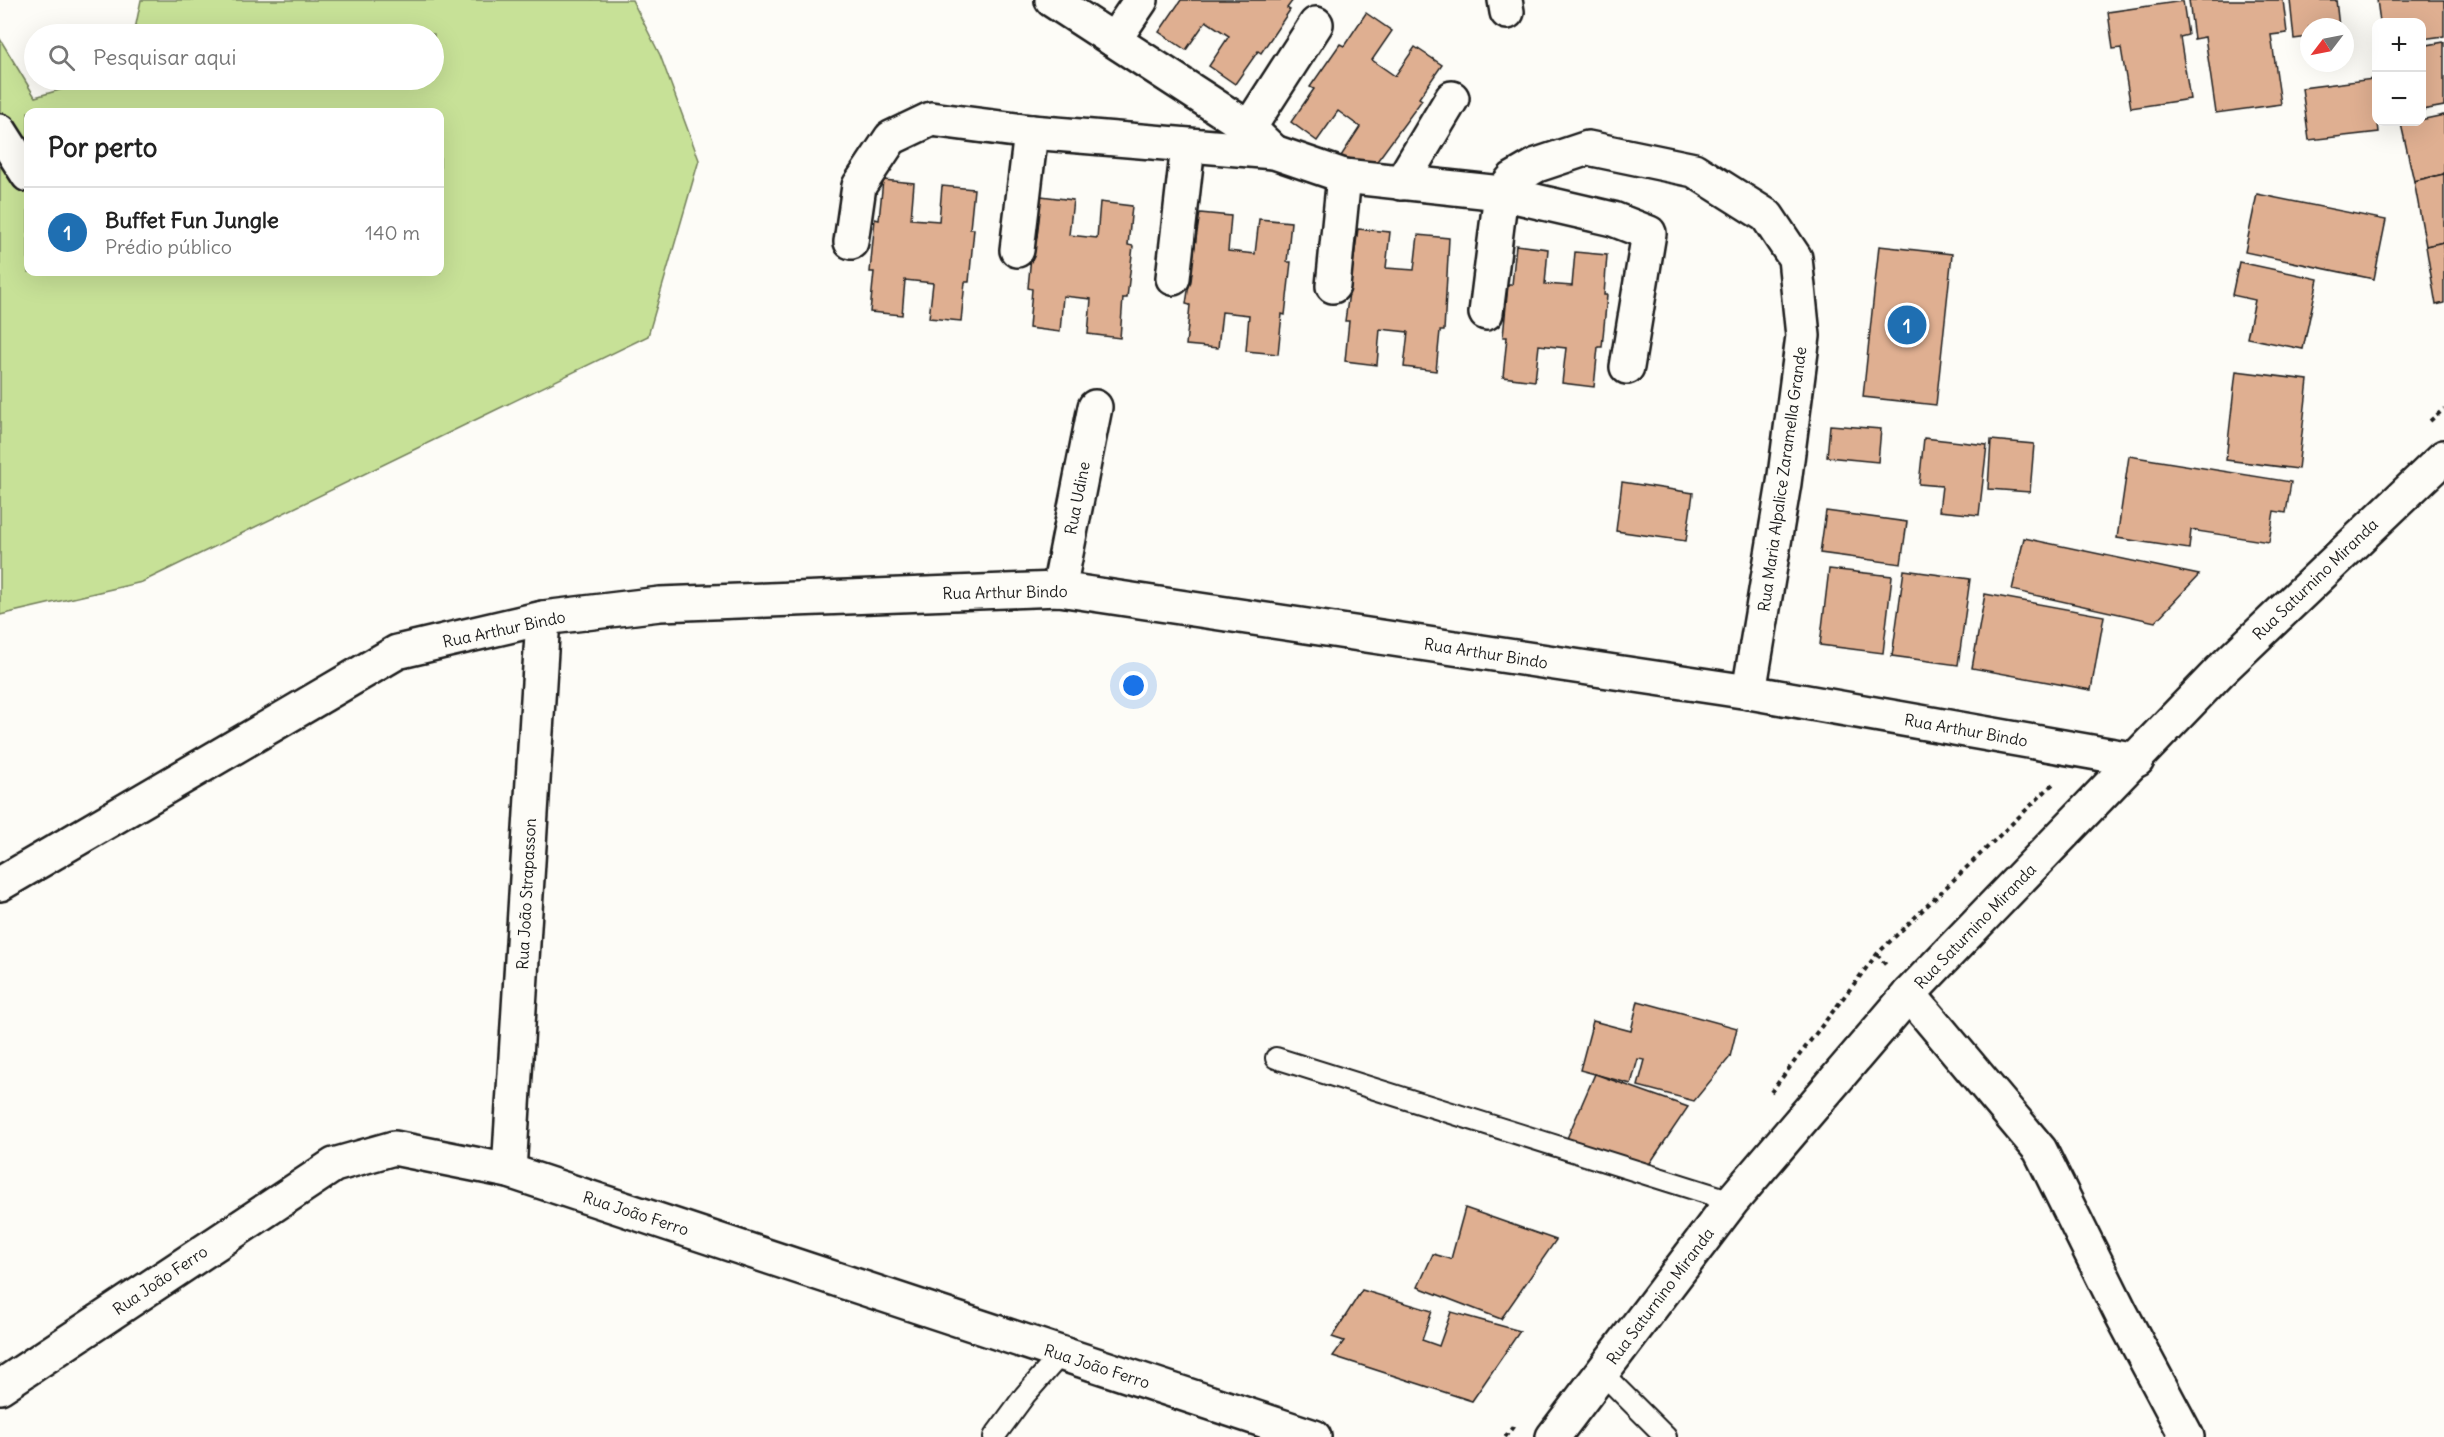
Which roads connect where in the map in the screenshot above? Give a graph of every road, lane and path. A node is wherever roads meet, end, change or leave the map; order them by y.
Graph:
1 (1052, 0) edge
2 (1141, 0) edge
3 (1316, 24) dead end
4 (1114, 40) junction
5 (1452, 98) dead end
6 (1249, 128) junction
7 (0, 131) edge
8 (1031, 132) junction
9 (1188, 146) junction
10 (1274, 152) junction
11 (24, 169) edge
12 (1344, 176) junction
13 (1401, 183) junction
14 (1501, 193) junction
15 (851, 242) dead end
16 (1017, 250) dead end
17 (1173, 278) dead end
18 (1334, 286) dead end
19 (1486, 313) dead end
20 (1628, 368) dead end
21 (1095, 406) dead end
22 (2444, 457) edge
23 (1059, 589) junction
24 (543, 618) junction
25 (1749, 692) junction
26 (2137, 760) junction
27 (0, 884) edge
28 (1909, 994) junction
29 (1276, 1058) dead end
30 (509, 1171) junction
31 (1732, 1201) junction
32 (1060, 1354) junction
33 (1602, 1373) junction
34 (0, 1387) edge
35 (994, 1437) edge
36 (1314, 1437) edge
37 (1553, 1437) edge
38 (1666, 1437) edge
39 (2187, 1437) edge

1 - 4 street
2 - 4 street
3 - 6 street
4 - 6 street
5 - 13 street
6 - 10 street
7 - 11 street
8 - 9 street
8 - 15 street
8 - 16 street
9 - 10 street
9 - 17 street
10 - 12 street
12 - 13 street
12 - 18 street
13 - 14 street
14 - 19 street
14 - 20 street
14 - 25 street, Rua Maria Alpalice Zaramella Grande
21 - 23 street, Rua Udine
22 - 26 street, Rua Saturnino Miranda
23 - 24 street, Rua Arthur Bindo
23 - 25 street, Rua Arthur Bindo
24 - 27 street, Rua Arthur Bindo
24 - 30 street, Rua João Strapasson
25 - 26 street, Rua Arthur Bindo
26 - 28 street, Rua Saturnino Miranda
28 - 31 street, Rua Saturnino Miranda
28 - 39 street
29 - 31 lane
30 - 32 street, Rua João Ferro
30 - 34 street, Rua João Ferro
31 - 33 street, Rua Saturnino Miranda
32 - 35 lane
32 - 36 street, Rua João Ferro
33 - 37 street, Rua Saturnino Miranda
33 - 38 lane

